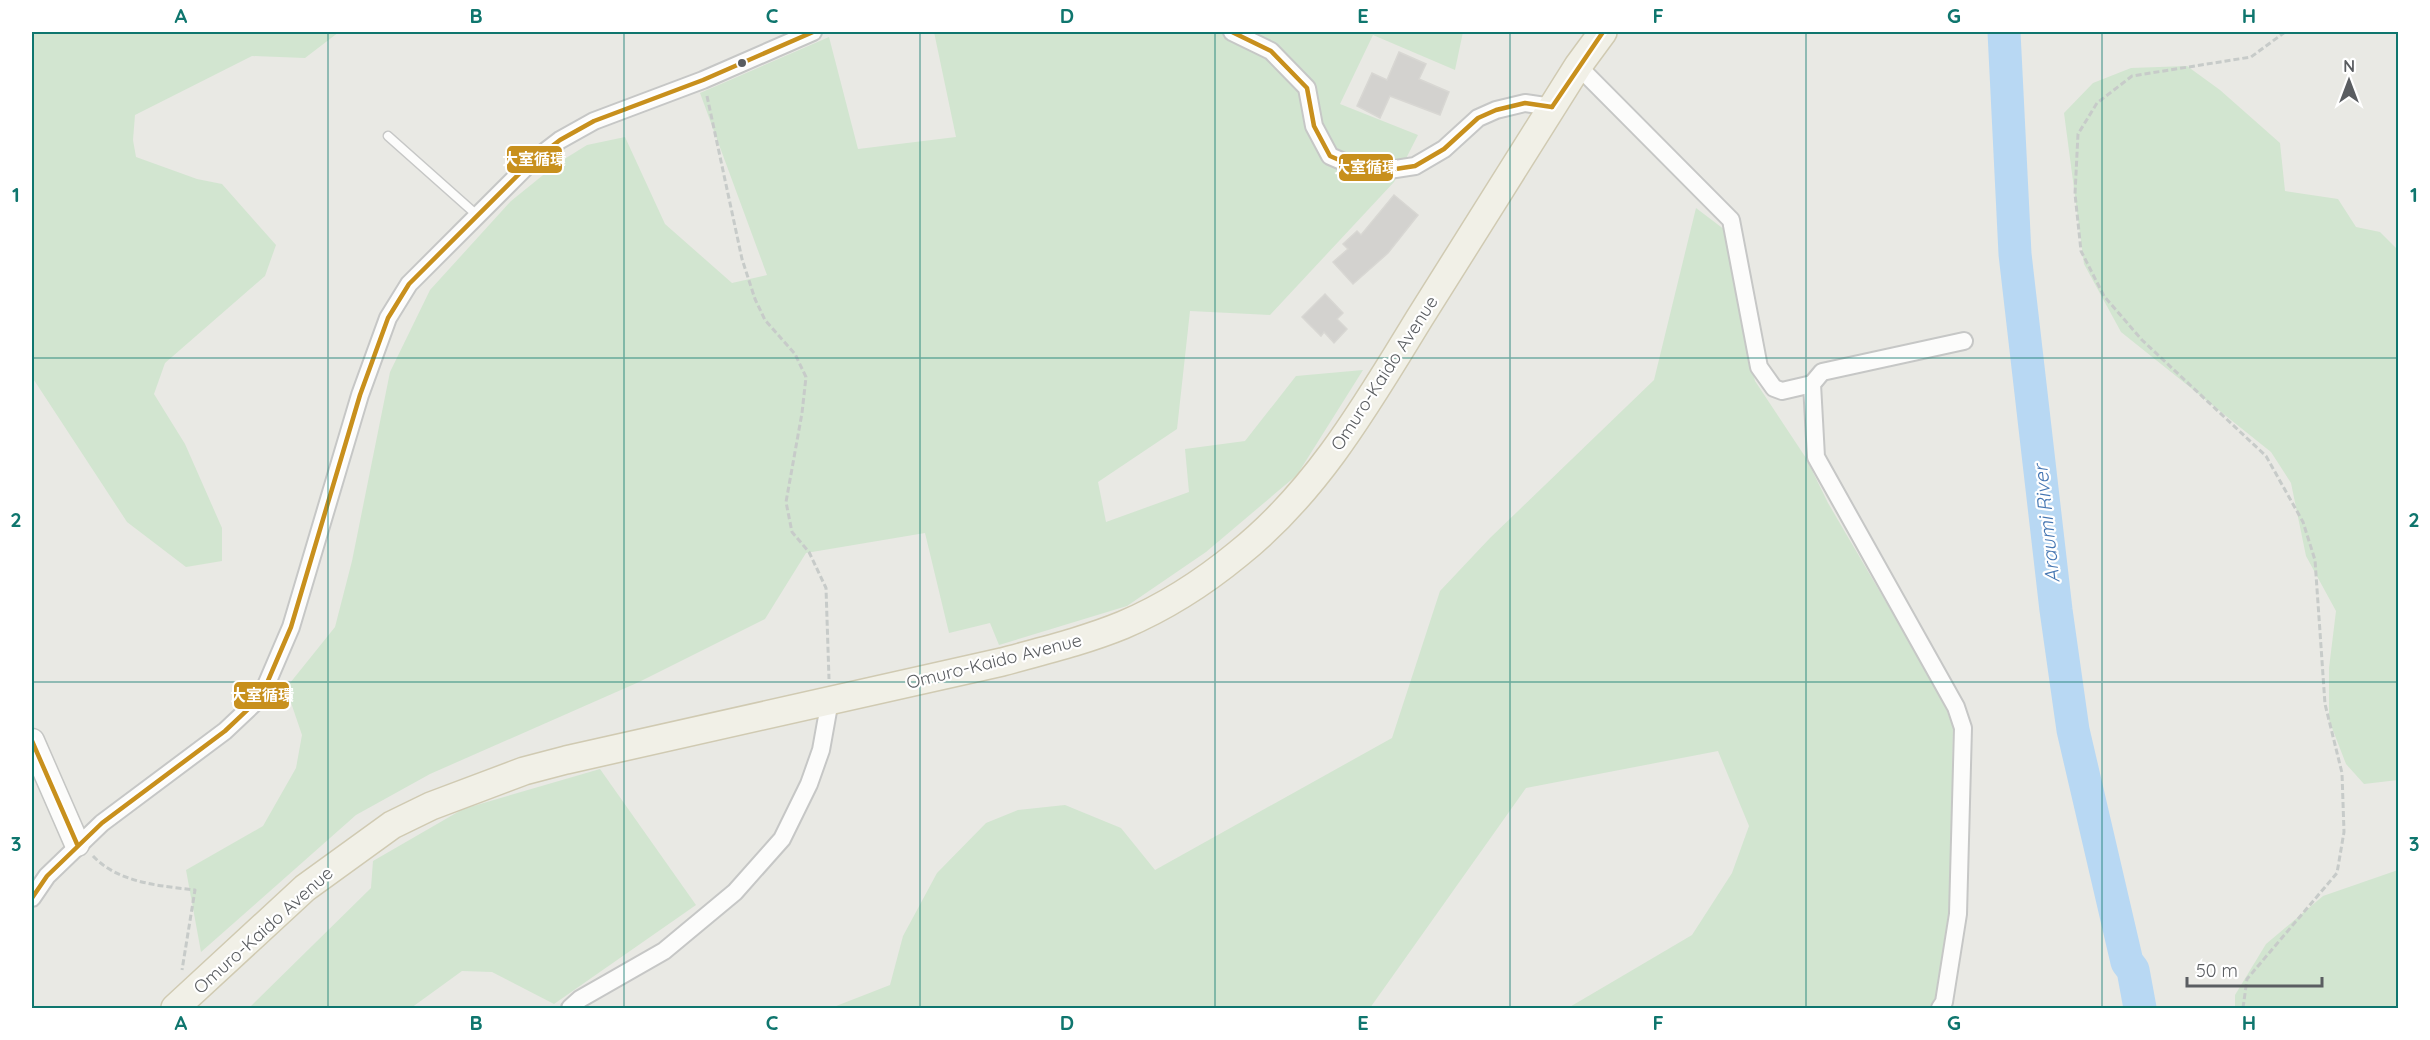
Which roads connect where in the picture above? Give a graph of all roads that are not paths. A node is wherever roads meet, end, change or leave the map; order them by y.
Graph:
1 (813, 32) edge
2 (1232, 32) edge
3 (1597, 34) edge
4 (1578, 66) junction
5 (1552, 107) junction
6 (388, 136) dead end
7 (478, 216) junction
8 (1964, 341) dead end
9 (1812, 384) junction
10 (830, 700) junction
11 (32, 741) edge
12 (77, 844) junction
13 (32, 898) edge
14 (175, 1008) edge
15 (570, 1008) edge
16 (1940, 1008) edge

1 - 7 street
2 - 5 street
3 - 4 main road, Omuro-Kaido Avenue
4 - 5 main road, Omuro-Kaido Avenue
4 - 9 street
5 - 10 main road, Omuro-Kaido Avenue
6 - 7 lane
7 - 12 street
8 - 9 street
9 - 16 street
10 - 14 main road, Omuro-Kaido Avenue
10 - 15 street
11 - 12 street
12 - 13 street

